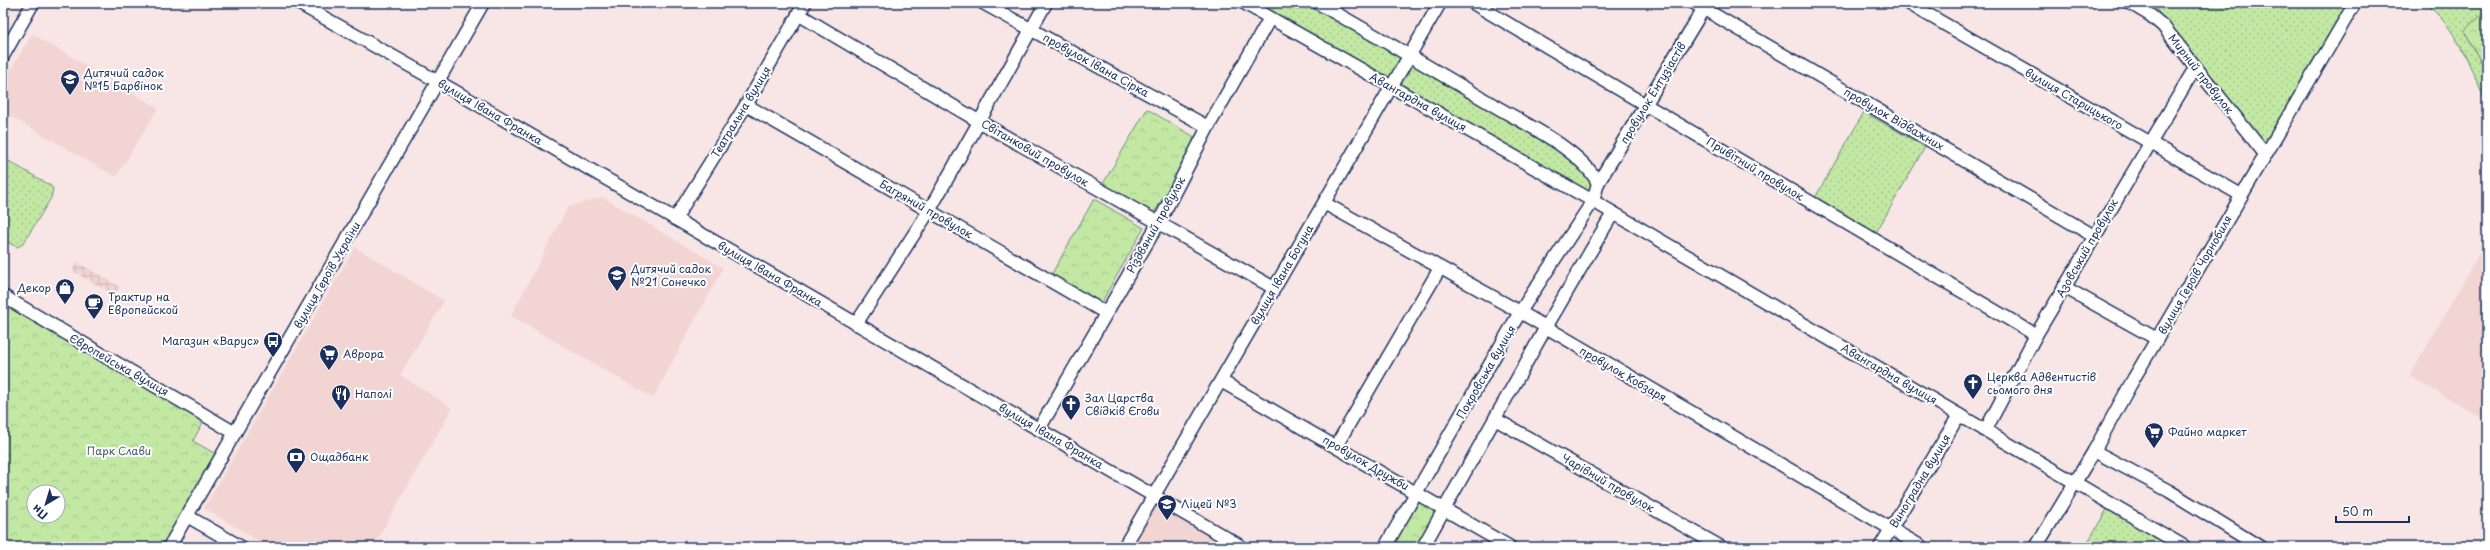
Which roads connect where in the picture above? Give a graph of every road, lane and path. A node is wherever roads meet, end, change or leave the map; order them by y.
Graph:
1 (33, 3) edge
2 (298, 3) edge
3 (483, 3) edge
4 (805, 3) edge
5 (983, 3) edge
6 (1046, 3) edge
7 (1244, 3) edge
8 (1318, 3) edge
9 (1440, 3) edge
10 (1473, 3) edge
11 (1908, 3) edge
12 (2130, 3) edge
13 (2355, 3) edge
14 (1701, 5) edge
15 (798, 14) junction
16 (1270, 18) junction
17 (1031, 29) junction
18 (1410, 55) junction
19 (3, 56) edge
20 (2195, 68) junction
21 (438, 82) junction
22 (1391, 87) junction
23 (746, 104) junction
24 (1647, 105) junction
25 (980, 122) junction
26 (1208, 127) junction
27 (2149, 142) junction
28 (2265, 154) junction
29 (1598, 183) junction
30 (2241, 196) junction
31 (1593, 201) junction
32 (1324, 203) junction
33 (928, 211) junction
34 (1613, 213) junction
35 (675, 219) junction
36 (1158, 224) junction
37 (2094, 236) junction
38 (1440, 268) junction
39 (2064, 287) junction
40 (1274, 288) junction
41 (3, 296) edge
42 (1520, 312) junction
43 (1106, 313) junction
44 (856, 324) junction
45 (1545, 329) junction
46 (2036, 335) junction
47 (2157, 339) junction
48 (1221, 381) junction
49 (1959, 415) junction
50 (1495, 419) junction
51 (1039, 429) junction
52 (1985, 431) junction
53 (235, 433) junction
54 (1336, 446) junction
55 (2094, 451) junction
56 (2075, 483) junction
57 (1417, 492) junction
58 (1154, 496) junction
59 (1445, 508) junction
60 (187, 516) junction
61 (1891, 529) junction
62 (169, 547) edge
63 (241, 547) edge
64 (1124, 547) edge
65 (1242, 547) edge
66 (1385, 547) edge
67 (1423, 547) edge
68 (1510, 547) edge
69 (1721, 547) edge
70 (1880, 547) edge
71 (1922, 547) edge
72 (2036, 547) edge
73 (2185, 547) edge
74 (2260, 547) edge

1 - 19 street
2 - 21 street, вулиця Івана Франка
3 - 21 street, вулиця Героїв України
4 - 15 street, Театральна вулиця
5 - 17 street, провулок Івана Сірка
6 - 17 street
7 - 16 street, Авангардна вулиця
8 - 18 street
9 - 18 street, вулиця Івана Богуна
10 - 24 street, Привітний провулок
11 - 27 street, вулиця Старицького
12 - 20 street, Мирний провулок
13 - 28 street, вулиця Героїв Чорнобиля
14 - 24 street, провулок Ентузіастів
14 - 37 street, провулок Відважних
15 - 23 street, Театральна вулиця
15 - 25 street, Світанковий провулок
16 - 22 street, Авангардна вулиця
16 - 26 street, Різдвяний провулок
17 - 25 street
17 - 26 street, провулок Івана Сірка
18 - 22 street, вулиця Івана Богуна
18 - 29 street
20 - 27 street, Азовський провулок
20 - 28 street, Мирний провулок
21 - 35 street, вулиця Івана Франка
21 - 53 street, вулиця Героїв України
22 - 31 street, Авангардна вулиця
22 - 32 street, вулиця Івана Богуна
23 - 33 street, Багряний провулок
23 - 35 street, Театральна вулиця
24 - 29 street, провулок Ентузіастів
24 - 46 street, Привітний провулок
25 - 33 street
25 - 36 street, Світанковий провулок
26 - 36 street, Різдвяний провулок
27 - 30 street, вулиця Старицького
27 - 37 street, Азовський провулок
28 - 30 street, вулиця Героїв Чорнобиля
29 - 31 street
30 - 47 street, вулиця Героїв Чорнобиля
31 - 34 street, Авангардна вулиця
31 - 42 street, Покровська вулиця
32 - 38 street, провулок Кобзаря
32 - 40 street, вулиця Івана Богуна
33 - 43 street, Багряний провулок
33 - 44 street
34 - 45 street
34 - 49 street, Авангардна вулиця
35 - 44 street, вулиця Івана Франка
36 - 40 street, Світанковий провулок
36 - 43 street, Різдвяний провулок
37 - 39 street, Азовський провулок
38 - 42 street, провулок Кобзаря
38 - 54 street
39 - 46 street, Азовський провулок
39 - 47 street
40 - 48 street, вулиця Івана Богуна
41 - 53 street, Європейська вулиця
42 - 45 street, провулок Кобзаря
42 - 57 street, Покровська вулиця
43 - 51 street, Різдвяний провулок
44 - 51 street, вулиця Івана Франка
45 - 50 street
45 - 61 street, провулок Кобзаря
46 - 52 street, Азовський провулок
47 - 55 street, вулиця Героїв Чорнобиля
48 - 54 street, провулок Дружби
48 - 58 street, вулиця Івана Богуна
49 - 52 street, Авангардна вулиця
49 - 61 street, Виноградна вулиця
50 - 59 street
50 - 69 street, Чарівний провулок
51 - 58 street, вулиця Івана Франка
52 - 56 street, Авангардна вулиця
53 - 60 street, вулиця Героїв України
54 - 57 street, провулок Дружби
55 - 56 street, вулиця Героїв Чорнобиля
55 - 74 street
56 - 72 street, вулиця Героїв Чорнобиля
56 - 73 street, Авангардна вулиця
57 - 59 street, провулок Дружби
57 - 66 street, Покровська вулиця
58 - 64 street, вулиця Івана Богуна
58 - 65 street, вулиця Івана Франка
59 - 67 street
59 - 68 street, провулок Дружби
60 - 62 street, вулиця Героїв України
60 - 63 street
61 - 70 street, Виноградна вулиця
61 - 71 street, провулок Кобзаря

